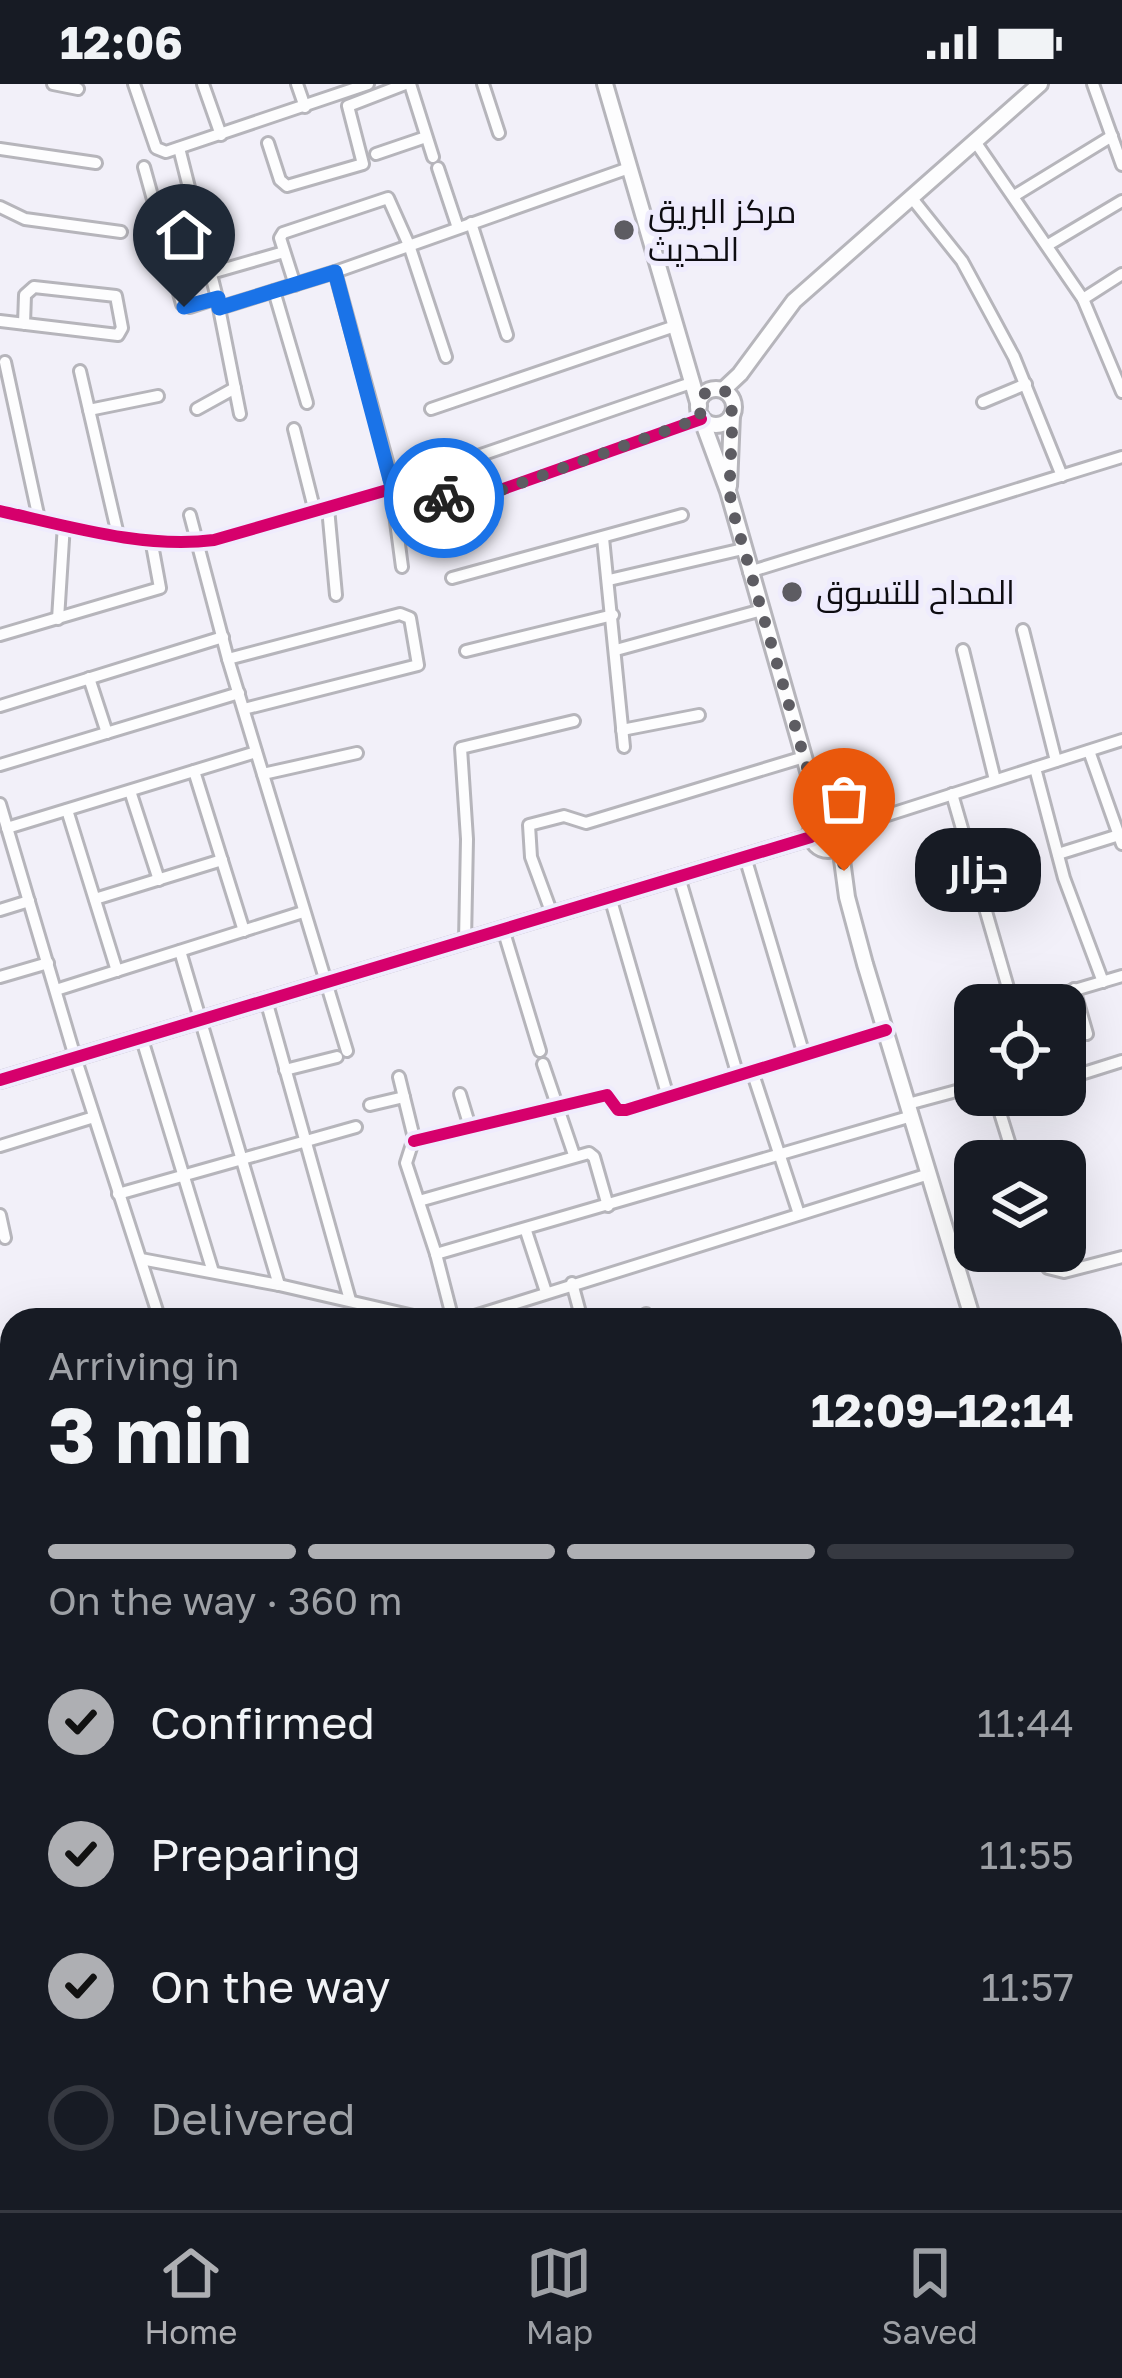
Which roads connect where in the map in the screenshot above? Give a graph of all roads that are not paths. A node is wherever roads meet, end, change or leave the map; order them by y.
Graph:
1 (53, 84) edge
2 (134, 84) edge
3 (203, 84) edge
4 (298, 84) edge
5 (368, 84) edge
6 (407, 84) edge
7 (483, 84) edge
8 (604, 84) edge
9 (1040, 84) edge
10 (1094, 84) edge
11 (78, 89) dead end
12 (305, 107) junction
13 (499, 133) dead end
14 (221, 135) junction
15 (1112, 136) junction
16 (426, 137) junction
17 (974, 140) junction
18 (268, 142) dead end
19 (179, 148) junction
20 (0, 149) edge
21 (376, 154) dead end
22 (96, 163) dead end
23 (1122, 165) edge
24 (144, 167) dead end
25 (629, 168) junction
26 (910, 196) junction
27 (1014, 196) junction
28 (1122, 201) edge
29 (0, 207) edge
30 (464, 226) junction
31 (121, 232) dead end
32 (409, 245) junction
33 (1048, 245) junction
34 (284, 252) junction
35 (335, 272) junction
36 (212, 273) junction
37 (1122, 274) edge
38 (295, 285) junction
39 (274, 291) junction
40 (1083, 299) junction
41 (218, 303) junction
42 (0, 321) edge
43 (24, 324) junction
44 (675, 326) junction
45 (507, 334) dead end
46 (681, 345) junction
47 (759, 349) junction
48 (446, 357) dead end
49 (5, 362) dead end
50 (80, 371) dead end
51 (691, 383) junction
52 (1026, 384) junction
53 (235, 388) junction
54 (719, 390) junction
55 (1122, 392) edge
56 (158, 396) dead end
57 (983, 402) dead end
58 (307, 403) dead end
59 (431, 409) dead end
60 (89, 410) junction
61 (197, 410) dead end
62 (733, 411) junction
63 (700, 413) junction
64 (240, 414) dead end
65 (294, 429) dead end
66 (1122, 457) edge
67 (469, 459) dead end
68 (1062, 476) junction
69 (392, 487) junction
70 (728, 491) junction
71 (321, 510) junction
72 (0, 511) edge
73 (190, 515) dead end
74 (682, 515) dead end
75 (38, 519) junction
76 (64, 524) junction
77 (118, 535) junction
78 (603, 538) junction
79 (151, 539) junction
80 (196, 542) junction
81 (743, 549) junction
82 (402, 567) dead end
83 (749, 572) junction
84 (452, 578) dead end
85 (609, 580) junction
86 (336, 595) dead end
87 (762, 610) junction
88 (613, 615) junction
89 (58, 619) junction
90 (1023, 630) dead end
91 (0, 635) edge
92 (223, 637) junction
93 (616, 650) junction
94 (963, 650) dead end
95 (466, 651) dead end
96 (228, 659) junction
97 (89, 678) junction
98 (239, 693) junction
99 (0, 706) edge
100 (244, 709) junction
101 (699, 715) dead end
102 (574, 721) dead end
103 (622, 730) junction
104 (107, 733) junction
105 (1122, 740) edge
106 (624, 747) dead end
107 (1089, 751) junction
108 (256, 752) junction
109 (357, 753) dead end
110 (804, 758) junction
111 (1056, 761) junction
112 (0, 765) edge
113 (1035, 768) junction
114 (194, 771) junction
115 (263, 775) junction
116 (810, 778) junction
117 (995, 780) junction
118 (130, 790) junction
119 (952, 794) junction
120 (0, 804) edge
121 (67, 810) junction
122 (832, 817) junction
123 (812, 831) junction
124 (5, 835) edge
125 (842, 837) junction
126 (1120, 839) edge
127 (824, 850) junction
128 (1058, 854) junction
129 (745, 857) junction
130 (221, 860) junction
131 (679, 877) junction
132 (159, 880) junction
133 (610, 897) junction
134 (847, 897) junction
135 (95, 899) junction
136 (29, 902) junction
137 (0, 910) edge
138 (303, 913) junction
139 (552, 914) junction
140 (503, 929) junction
141 (244, 931) junction
142 (465, 941) junction
143 (180, 951) junction
144 (48, 963) junction
145 (117, 970) junction
146 (1122, 976) edge
147 (0, 977) edge
148 (1102, 982) junction
149 (326, 983) junction
150 (1006, 984) edge
151 (1086, 986) edge
152 (56, 990) junction
153 (266, 1000) junction
154 (203, 1018) junction
155 (886, 1030) junction
156 (1086, 1031) edge
157 (1087, 1034) dead end
158 (141, 1036) junction
159 (804, 1055) junction
160 (75, 1058) junction
161 (1122, 1060) edge
162 (286, 1070) junction
163 (752, 1071) junction
164 (1086, 1071) edge
165 (738, 1076) junction
166 (399, 1077) dead end
167 (0, 1080) edge
168 (954, 1092) edge
169 (460, 1094) dead end
170 (404, 1097) junction
171 (668, 1097) junction
172 (370, 1106) dead end
173 (556, 1106) junction
174 (910, 1110) junction
175 (94, 1117) junction
176 (356, 1127) dead end
177 (470, 1127) junction
178 (305, 1139) junction
179 (414, 1141) junction
180 (0, 1146) edge
181 (574, 1155) junction
182 (780, 1155) junction
183 (244, 1156) junction
184 (183, 1174) junction
185 (929, 1174) junction
186 (118, 1194) junction
187 (419, 1201) junction
188 (608, 1206) junction
189 (799, 1214) junction
190 (0, 1215) edge
191 (526, 1231) junction
192 (5, 1238) dead end
193 (436, 1254) junction
194 (1122, 1257) edge
195 (141, 1259) junction
196 (1086, 1266) edge
197 (213, 1272) junction
198 (572, 1283) junction
199 (279, 1285) junction
200 (547, 1292) junction
201 (350, 1300) junction
202 (156, 1308) edge
203 (382, 1308) edge
204 (453, 1308) edge
205 (496, 1308) edge
206 (579, 1308) edge
207 (969, 1308) edge

1 - 11 street
2 - 19 street
3 - 14 street
4 - 12 street
5 - 12 street
6 - 16 street
6 - 18 street
7 - 13 street
8 - 25 street
9 - 17 street
10 - 15 street
12 - 14 street
14 - 19 street
15 - 23 street
15 - 27 street
16 - 21 street
16 - 30 street
17 - 26 street
17 - 27 street
19 - 36 street
20 - 22 street
24 - 41 street
25 - 30 street
25 - 44 street
26 - 47 street
26 - 52 street
27 - 33 street
28 - 33 street
29 - 31 street
30 - 32 street
30 - 45 street
32 - 34 street
32 - 35 street
32 - 48 street
33 - 40 street
34 - 36 street
34 - 38 street
35 - 38 street
35 - 69 street
36 - 41 street
37 - 40 street
38 - 39 street
39 - 41 street
39 - 58 street
40 - 55 street
41 - 53 street
42 - 43 street
43 - 43 street
44 - 46 street
44 - 59 street
46 - 51 street
46 - 54 street
47 - 54 street
47 - 62 street
49 - 75 street
50 - 60 street
51 - 63 street
51 - 67 street
52 - 57 street
52 - 68 street
53 - 61 street
53 - 64 street
54 - 62 street
54 - 63 street
56 - 60 street
60 - 77 street
62 - 63 street
62 - 70 street
63 - 69 street
63 - 70 street
65 - 71 street
66 - 68 street
68 - 83 street
69 - 71 street
69 - 82 street
70 - 81 street
71 - 80 street
71 - 86 street
72 - 75 street
73 - 80 street
74 - 78 street
75 - 76 street
76 - 77 street
76 - 89 street
77 - 79 street
78 - 84 street
78 - 85 street
79 - 80 street
79 - 89 street
80 - 92 street
81 - 83 street
81 - 85 street
83 - 87 street
85 - 88 street
87 - 93 street
87 - 110 street
88 - 93 street
88 - 95 street
89 - 91 street
90 - 111 street
92 - 96 street
92 - 97 street
93 - 103 street
94 - 117 street
96 - 98 street
96 - 100 street
97 - 99 street
97 - 104 street
98 - 100 street
98 - 104 street
100 - 108 street
101 - 103 street
102 - 142 street
103 - 106 street
104 - 112 street
105 - 107 street
107 - 111 street
107 - 126 street
108 - 114 street
108 - 115 street
109 - 115 street
110 - 116 street
110 - 139 street
111 - 113 street
113 - 117 street
113 - 128 street
114 - 118 street
114 - 130 street
115 - 138 street
116 - 122 street
116 - 123 street
117 - 119 street
118 - 121 street
118 - 132 street
119 - 125 street
119 - 150 street
120 - 124 street
121 - 124 street
121 - 135 street
122 - 123 street
122 - 125 street
123 - 127 street
123 - 129 street
124 - 136 street
125 - 127 street
125 - 134 street
126 - 128 street
127 - 134 street
128 - 148 street
129 - 131 street
129 - 159 street
130 - 132 street
130 - 141 street
131 - 133 street
131 - 165 street
132 - 135 street
133 - 139 street
133 - 171 street
134 - 155 street
135 - 145 street
136 - 137 street
136 - 144 street
138 - 141 street
138 - 149 street
139 - 140 street
140 - 142 street
140 - 173 street
141 - 143 street
142 - 149 street
143 - 145 street
143 - 154 street
144 - 147 street
144 - 152 street
145 - 152 street
146 - 148 street
148 - 151 street
149 - 153 street
149 - 162 street
152 - 160 street
153 - 154 street
153 - 162 street
154 - 158 street
154 - 183 street
155 - 159 street
155 - 174 street
156 - 157 street
158 - 160 street
158 - 184 street
159 - 163 street
160 - 167 street
160 - 175 street
161 - 164 street
162 - 178 street
163 - 165 street
163 - 182 street
165 - 171 street
166 - 170 street
168 - 174 street
169 - 177 street
170 - 172 street
170 - 179 street
171 - 173 street
173 - 177 street
173 - 181 street
174 - 182 street
174 - 185 street
175 - 180 street
175 - 186 street
176 - 178 street
177 - 179 street
178 - 183 street
178 - 201 street
179 - 187 street
181 - 187 street
181 - 188 street
182 - 188 street
182 - 189 street
183 - 184 street
183 - 199 street
184 - 186 street
184 - 197 street
185 - 189 street
185 - 207 street
186 - 195 street
187 - 193 street
188 - 191 street
189 - 198 street
190 - 192 street
191 - 193 street
191 - 200 street
193 - 204 street
194 - 196 street
195 - 197 street
195 - 202 street
197 - 199 street
198 - 200 street
198 - 206 street
199 - 201 street
200 - 205 street
201 - 203 street

